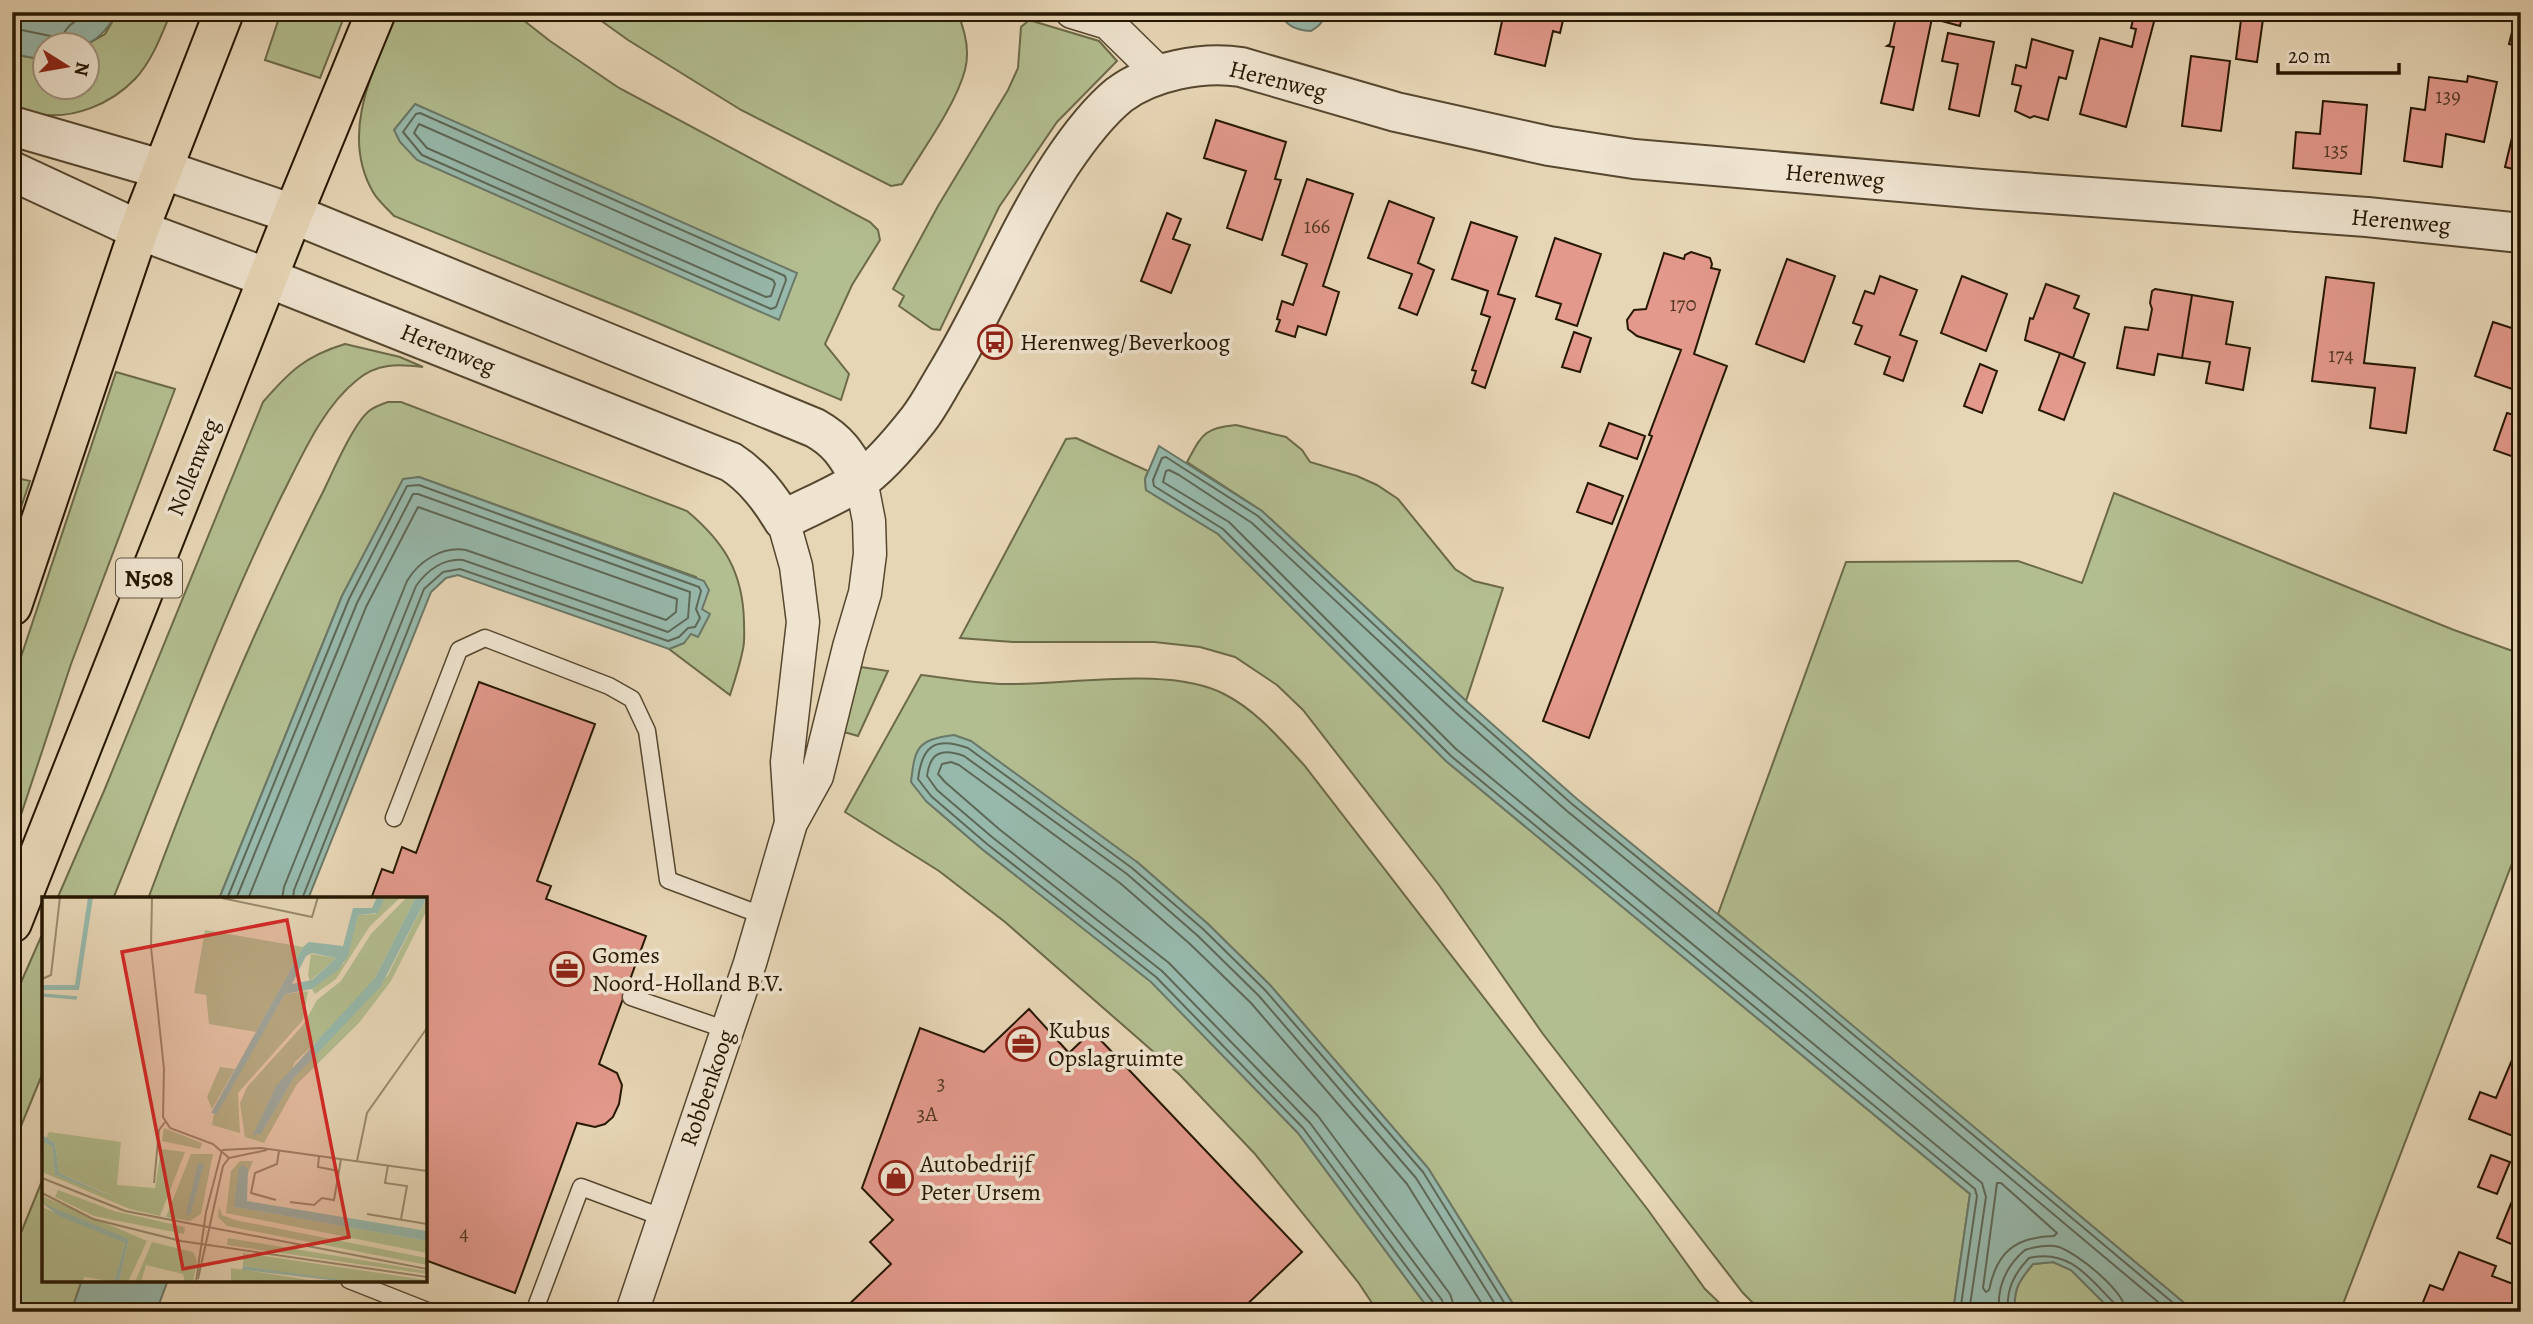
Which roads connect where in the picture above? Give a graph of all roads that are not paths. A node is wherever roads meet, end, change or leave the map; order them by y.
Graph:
1 (224, 12) edge
2 (376, 12) edge
3 (1072, 12) edge
4 (1161, 75) junction
5 (12, 126) edge
6 (164, 170) junction
7 (12, 171) edge
8 (293, 214) junction
9 (139, 230) junction
10 (2521, 233) edge
11 (268, 278) junction
12 (861, 480) junction
13 (783, 520) junction
14 (12, 606) edge
15 (394, 818) dead end
16 (791, 823) junction
17 (764, 916) junction
18 (12, 923) edge
19 (631, 997) dead end
20 (727, 1030) junction
21 (664, 1218) junction
22 (354, 1282) edge
23 (430, 1312) edge
24 (534, 1312) edge
25 (632, 1312) edge

1 - 6 highway
2 - 8 highway, Nollenweg / N508
3 - 4 street
4 - 10 street, Herenweg
4 - 12 street, Herenweg
5 - 6 street
6 - 8 street
6 - 9 highway
7 - 9 street, Herenweg
8 - 11 highway, Nollenweg / N508
8 - 12 street
9 - 11 street, Herenweg
9 - 14 highway
11 - 13 street, Herenweg
11 - 18 highway, Nollenweg / N508
12 - 13 street, Herenweg
12 - 16 street, Robbenkoog
13 - 16 street, Robbenkoog
15 - 17 lane
16 - 17 street, Robbenkoog
17 - 20 street, Robbenkoog
19 - 20 lane
20 - 21 street, Robbenkoog
21 - 24 lane
21 - 25 street, Robbenkoog
22 - 23 lane

